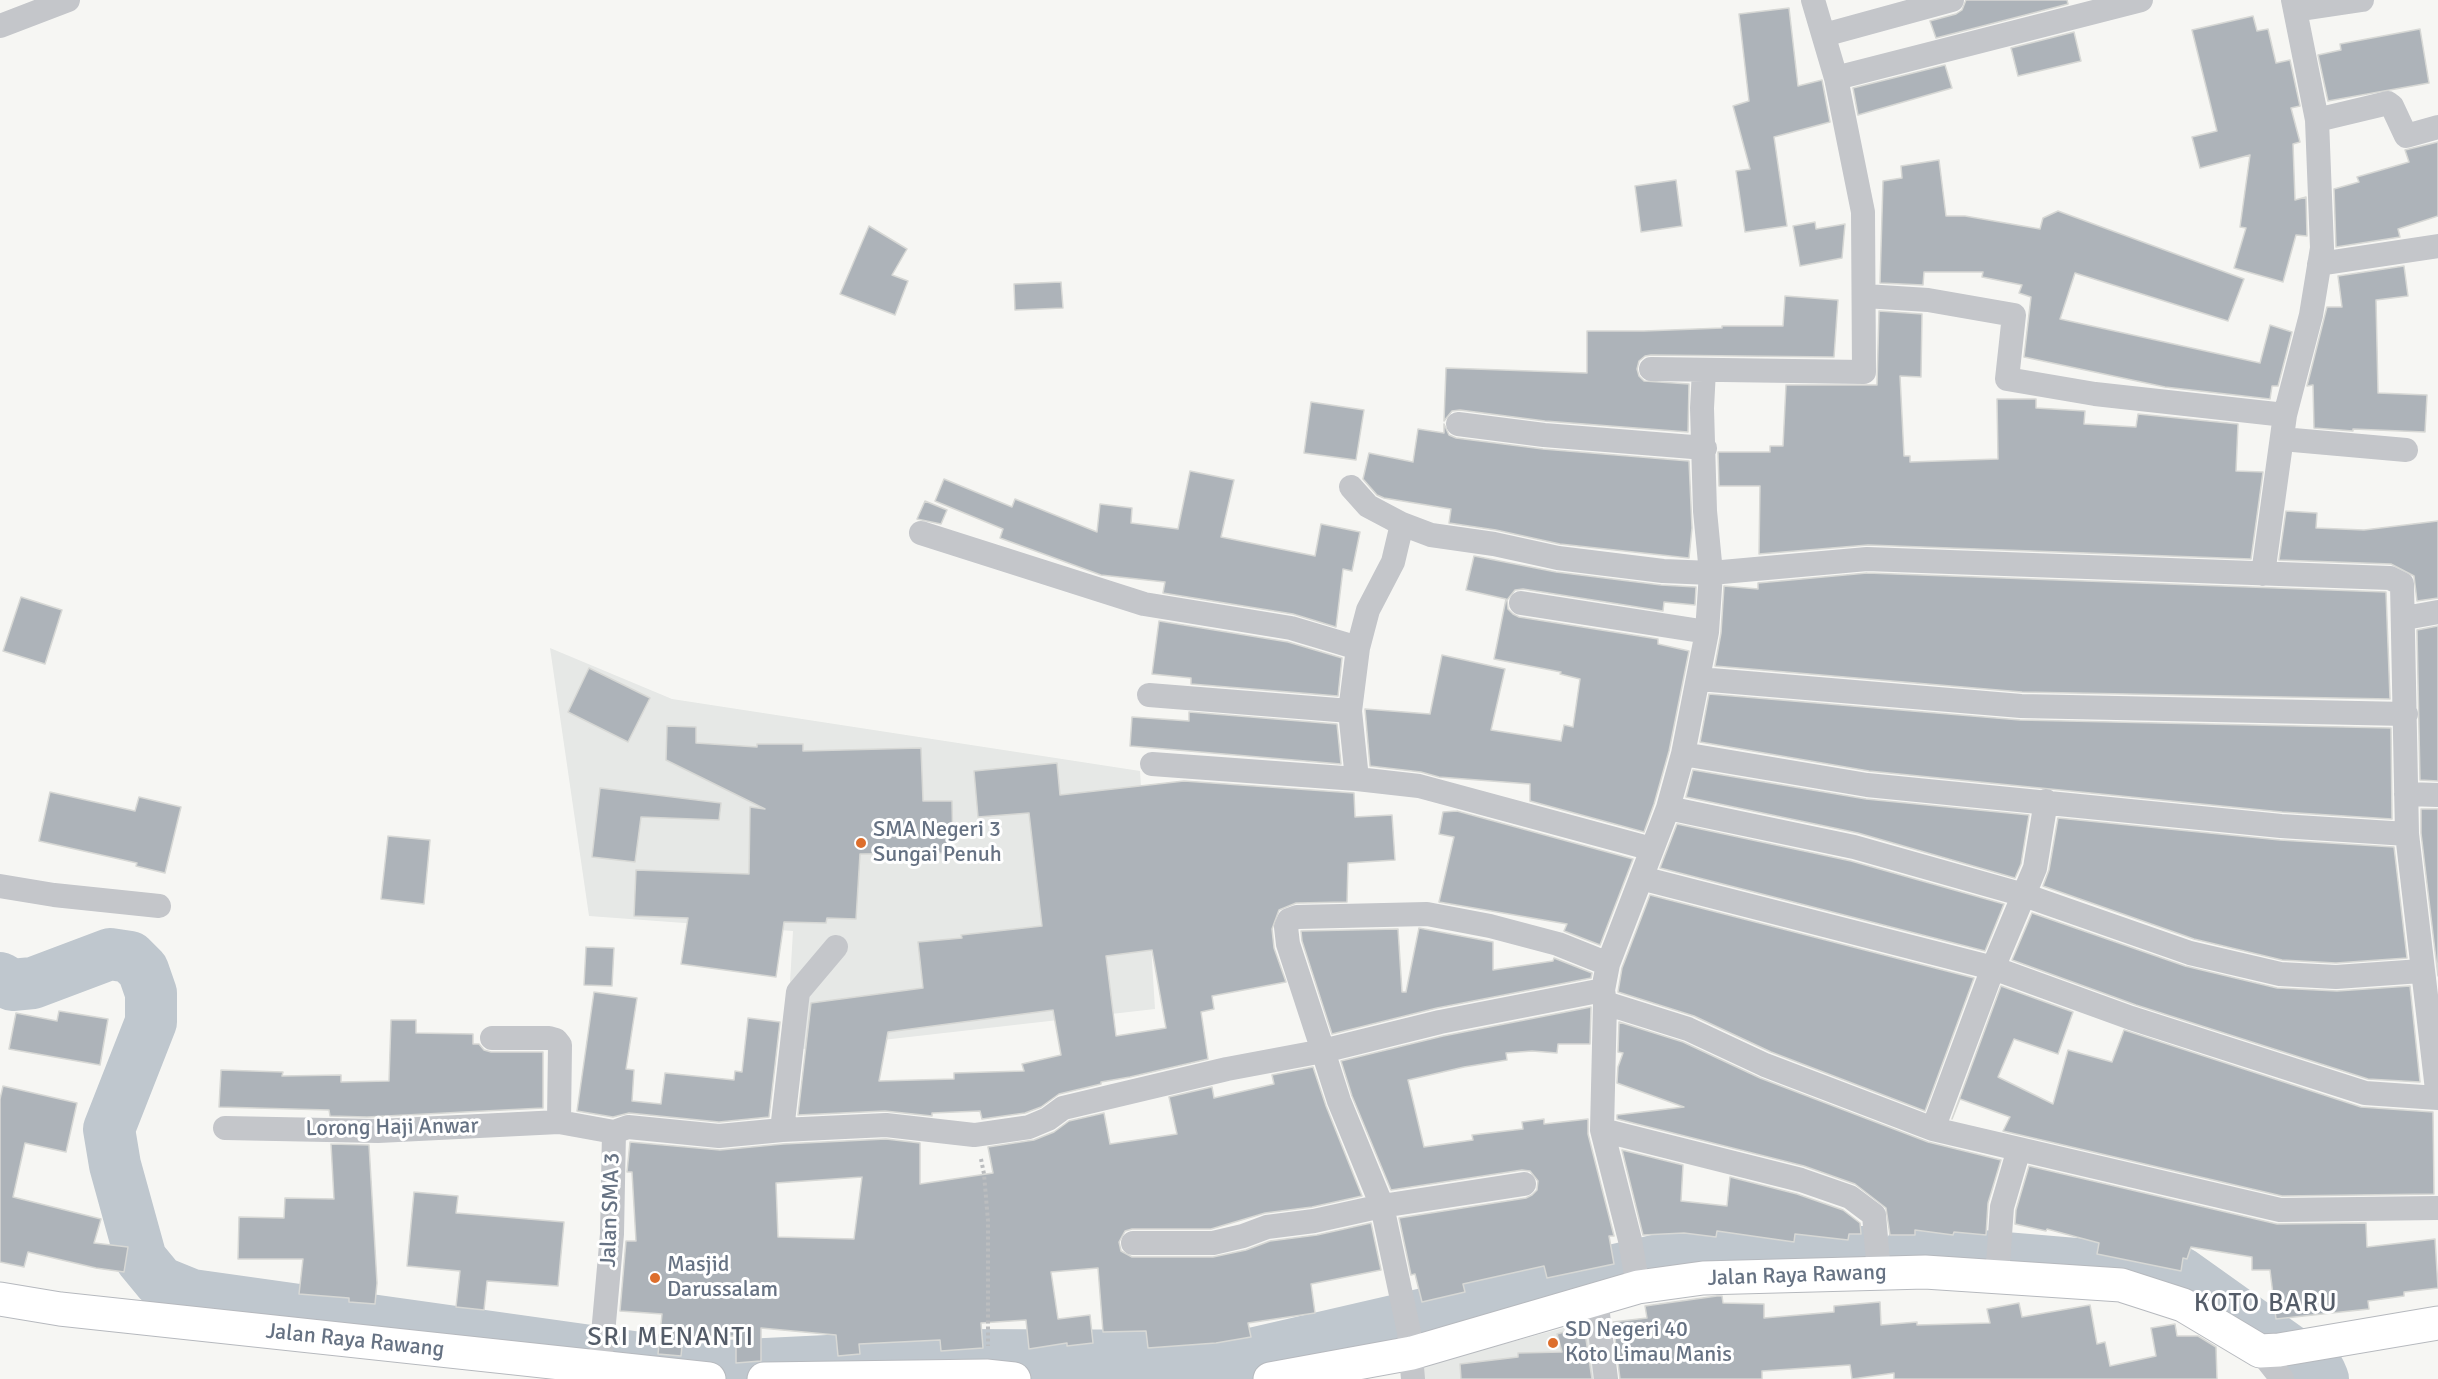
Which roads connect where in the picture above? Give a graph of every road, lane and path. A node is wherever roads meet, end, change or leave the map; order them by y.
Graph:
1 (68, 0) edge
2 (1813, 0) edge
3 (1952, 0) edge
4 (2141, 0) edge
5 (2362, 0) edge
6 (2294, 5) edge
7 (0, 26) edge
8 (1824, 34) junction
9 (1836, 78) junction
10 (2317, 120) junction
11 (2438, 127) edge
12 (2438, 246) edge
13 (2319, 264) junction
14 (1865, 296) junction
15 (1651, 369) dead end
16 (1704, 370) junction
17 (2284, 415) junction
18 (1458, 424) dead end
19 (2282, 439) junction
20 (1705, 448) junction
21 (2406, 450) dead end
22 (1351, 487) dead end
23 (1402, 524) junction
24 (921, 533) dead end
25 (1711, 573) junction
26 (2263, 574) junction
27 (1521, 603) dead end
28 (2438, 612) edge
29 (2404, 618) junction
30 (1707, 632) junction
31 (1358, 648) junction
32 (1699, 679) junction
33 (1149, 695) dead end
34 (1350, 711) junction
35 (2406, 714) junction
36 (1683, 754) junction
37 (1152, 764) dead end
38 (1358, 779) junction
39 (2406, 795) junction
40 (2438, 795) edge
41 (2046, 801) junction
42 (1668, 808) junction
43 (2407, 834) junction
44 (1652, 849) junction
45 (1641, 878) junction
46 (0, 886) edge
47 (2024, 895) junction
48 (159, 906) dead end
49 (836, 947) dead end
50 (1608, 964) junction
51 (1994, 968) junction
52 (2421, 971) junction
53 (1604, 997) junction
54 (492, 1038) dead end
55 (1323, 1051) junction
56 (2435, 1053) edge
57 (2438, 1098) edge
58 (560, 1122) junction
59 (225, 1128) dead end
60 (782, 1130) junction
61 (1602, 1130) junction
62 (1933, 1130) junction
63 (614, 1132) junction
64 (974, 1135) junction
65 (2019, 1149) junction
66 (1524, 1184) dead end
67 (1382, 1206) junction
68 (2438, 1208) edge
69 (1133, 1243) dead end
70 (1998, 1271) junction
71 (1879, 1273) junction
72 (1637, 1281) junction
73 (1596, 1298) junction
74 (0, 1299) edge
75 (2438, 1323) edge
76 (988, 1344) dead end
77 (601, 1352) junction
78 (1412, 1355) edge
79 (2274, 1360) edge
80 (710, 1379) edge
81 (764, 1379) edge
82 (1014, 1379) edge
83 (1270, 1379) edge
84 (1606, 1379) edge

1 - 7 street
2 - 8 street
3 - 8 street
4 - 9 street
5 - 6 street
6 - 10 street
8 - 9 street
9 - 14 street
10 - 11 street
10 - 13 street
12 - 13 street
13 - 17 street
14 - 16 street
14 - 17 street
15 - 16 street
16 - 20 street
17 - 19 street
18 - 20 street
19 - 21 street
19 - 26 street
20 - 25 street
22 - 23 street
23 - 25 street
23 - 31 street
24 - 31 street
25 - 26 street
25 - 30 street
26 - 29 street
27 - 30 street
28 - 29 street
29 - 35 street
30 - 32 street
31 - 34 street
32 - 35 street
32 - 36 street
33 - 34 street
34 - 38 street
35 - 39 street
36 - 41 street
36 - 42 street
37 - 38 street
38 - 44 street
39 - 40 street
39 - 43 street
41 - 43 street
41 - 47 street
42 - 44 street
42 - 47 street
43 - 52 street
44 - 45 street
45 - 50 street
45 - 51 street
46 - 48 street
47 - 51 street
47 - 52 street
49 - 60 street
50 - 53 street
50 - 55 street
51 - 57 street
51 - 62 street
52 - 56 street
53 - 55 street, Jalan SMA 3
53 - 61 street
53 - 62 street
54 - 58 street
55 - 64 street, Jalan SMA 3
55 - 67 street
56 - 57 street
58 - 59 street, Lorong Haji Anwar
58 - 63 street, Lorong Haji Anwar
60 - 63 street, Jalan SMA 3
60 - 64 street, Jalan SMA 3
61 - 71 street
61 - 72 street
62 - 65 street
63 - 77 street, Jalan SMA 3
64 - 76 path
65 - 68 street
65 - 70 street
66 - 67 street
67 - 69 street
67 - 78 street
70 - 71 main road, Jalan Raya Rawang
70 - 79 main road, Jalan Raya Rawang
71 - 72 main road, Jalan Raya Rawang
72 - 73 main road, Jalan Raya Rawang
73 - 78 main road, Jalan Raya Rawang
73 - 84 street
74 - 77 main road, Jalan Raya Rawang
75 - 79 main road, Jalan Raya Rawang
77 - 80 main road, Jalan Raya Rawang
78 - 83 main road, Jalan Raya Rawang
81 - 82 main road

